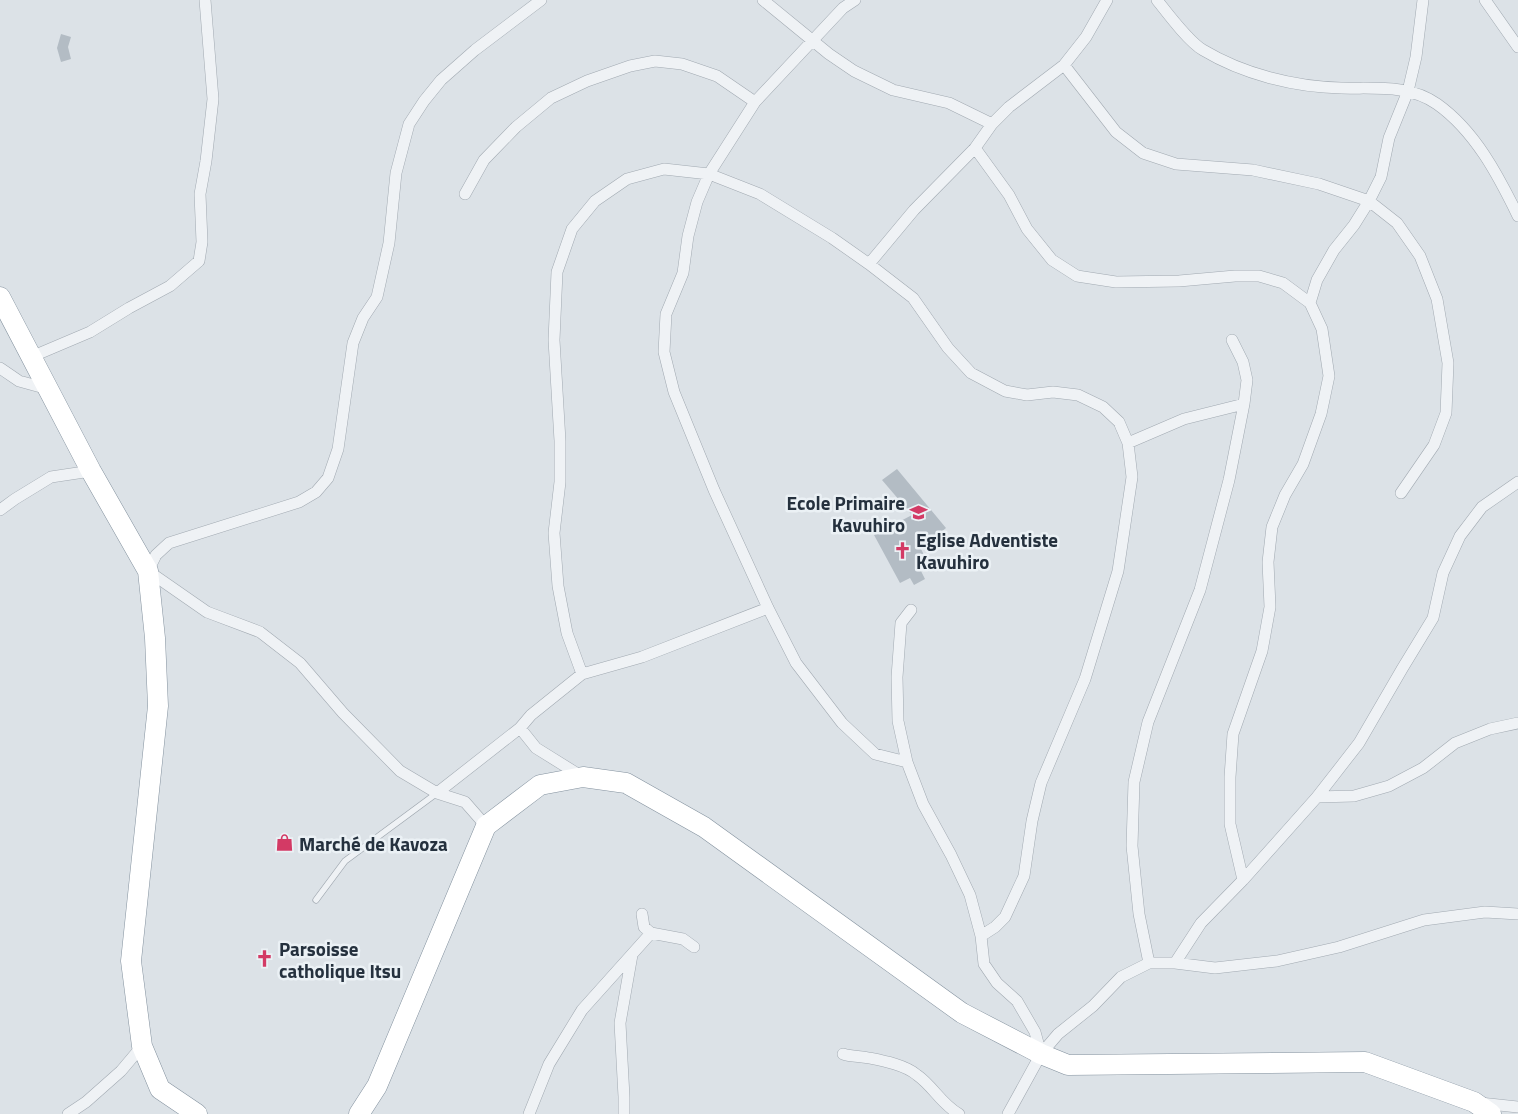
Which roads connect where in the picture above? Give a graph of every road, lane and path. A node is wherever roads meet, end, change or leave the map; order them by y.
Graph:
1 (206, 0) edge
2 (541, 0) edge
3 (763, 0) edge
4 (855, 0) edge
5 (1107, 0) edge
6 (1157, 0) edge
7 (1423, 0) edge
8 (1485, 0) edge
9 (812, 41) junction
10 (1518, 47) edge
11 (1064, 65) junction
12 (1408, 91) junction
13 (755, 102) junction
14 (992, 124) junction
15 (975, 148) junction
16 (709, 174) junction
17 (465, 194) dead end
18 (1370, 201) junction
19 (1518, 216) edge
20 (869, 264) junction
21 (0, 297) edge
22 (1310, 303) junction
23 (1232, 340) dead end
24 (31, 357) junction
25 (0, 368) edge
26 (48, 389) junction
27 (1244, 404) junction
28 (1128, 443) junction
29 (91, 471) junction
30 (1518, 482) edge
31 (1401, 493) dead end
32 (0, 510) edge
33 (148, 571) junction
34 (768, 608) junction
35 (910, 610) dead end
36 (582, 674) junction
37 (1518, 723) edge
38 (520, 728) junction
39 (907, 762) junction
40 (582, 777) junction
41 (437, 793) junction
42 (1316, 797) junction
43 (486, 826) junction
44 (1243, 880) junction
45 (316, 900) dead end
46 (642, 914) dead end
47 (1518, 914) edge
48 (651, 932) junction
49 (981, 936) junction
50 (694, 947) dead end
51 (632, 955) junction
52 (1149, 964) junction
53 (1175, 964) junction
54 (142, 1046) junction
55 (843, 1054) dead end
56 (1041, 1054) junction
57 (377, 1086) junction
58 (1474, 1102) junction
59 (1518, 1107) edge
60 (68, 1114) edge
61 (197, 1114) edge
62 (359, 1114) edge
63 (371, 1114) edge
64 (530, 1114) edge
65 (624, 1114) edge
66 (959, 1114) edge
67 (1008, 1114) edge
68 (1491, 1114) edge

1 - 24 street
2 - 33 street
3 - 9 street
4 - 9 street
5 - 11 street
6 - 12 street
7 - 12 street
8 - 10 street
9 - 13 street
9 - 14 street
11 - 14 street
11 - 18 street
12 - 18 street
12 - 19 street
13 - 16 street
13 - 17 street
14 - 15 street
15 - 20 street
15 - 22 street
16 - 20 street
16 - 34 street
16 - 36 street
18 - 22 street
18 - 31 street
20 - 28 street
21 - 24 highway
22 - 44 street
23 - 27 street
24 - 26 highway
25 - 26 street
26 - 29 highway
27 - 28 street
27 - 52 street
28 - 49 street
29 - 32 street
29 - 33 highway
30 - 42 street
33 - 41 street
33 - 54 highway
34 - 36 street
34 - 39 street
35 - 39 street
36 - 38 street
37 - 42 street
38 - 40 street
38 - 41 street
39 - 49 street
40 - 43 highway
40 - 56 highway
41 - 43 street
41 - 45 lane
42 - 44 street
43 - 57 highway
44 - 53 street
46 - 48 street
47 - 53 street
48 - 50 street
48 - 51 street
49 - 56 street
51 - 64 street
51 - 65 street
52 - 53 street
52 - 56 street
54 - 60 street
54 - 61 highway
55 - 66 street
56 - 58 highway
56 - 67 street
57 - 62 highway
57 - 63 street
58 - 59 street
58 - 68 highway

